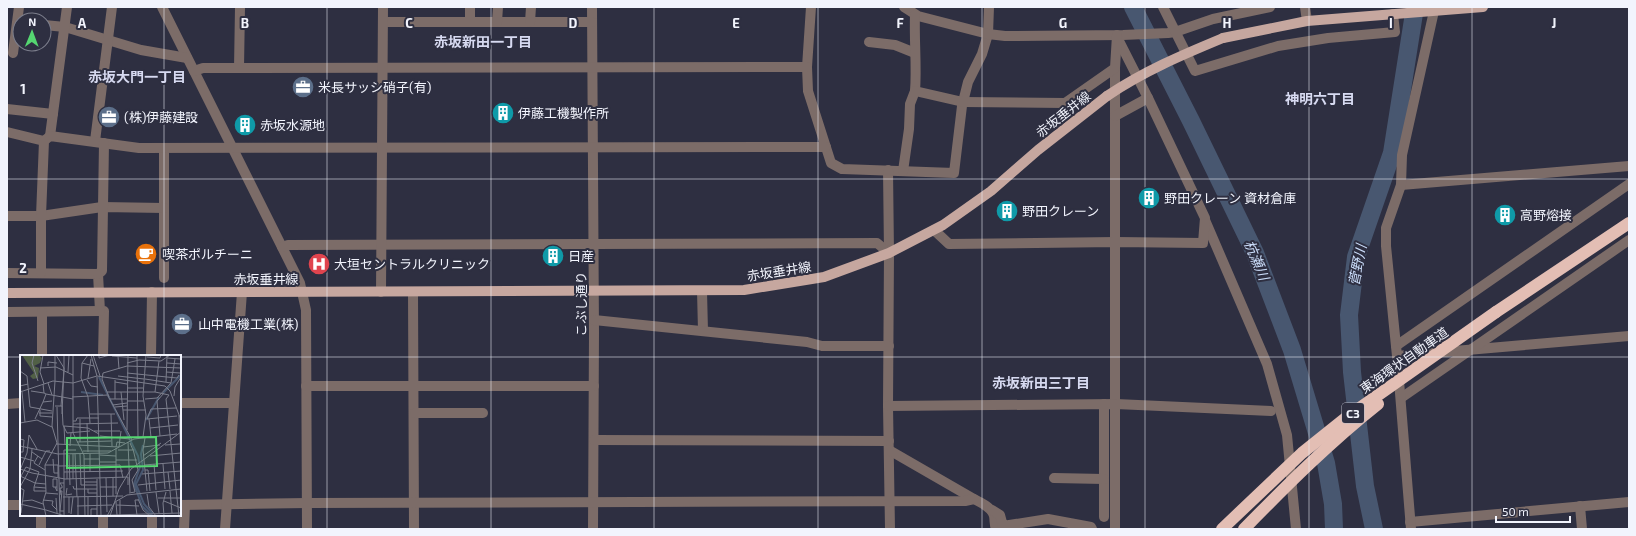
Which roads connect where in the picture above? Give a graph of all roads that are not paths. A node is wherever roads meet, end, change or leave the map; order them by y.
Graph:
1 (67, 7) edge
2 (112, 7) edge
3 (162, 7) edge
4 (240, 7) edge
5 (383, 7) edge
6 (470, 7) edge
7 (498, 7) edge
8 (531, 7) edge
9 (592, 7) edge
10 (811, 7) edge
11 (988, 7) edge
12 (1163, 7) edge
13 (1270, 7) edge
14 (1305, 7) edge
15 (1483, 7) edge
16 (913, 11) edge
17 (1399, 11) edge
18 (1431, 11) junction
19 (1308, 21) junction
20 (383, 22) junction
21 (470, 22) junction
22 (497, 22) junction
23 (530, 22) junction
24 (592, 22) junction
25 (52, 26) edge
26 (65, 27) junction
27 (1172, 32) junction
28 (988, 34) junction
29 (1120, 35) junction
30 (108, 40) junction
31 (869, 42) dead end
32 (915, 53) junction
33 (187, 58) junction
34 (807, 66) junction
35 (239, 68) junction
36 (383, 68) junction
37 (592, 68) junction
38 (1115, 68) junction
39 (194, 71) junction
40 (915, 91) junction
41 (1148, 98) junction
42 (963, 102) junction
43 (7, 109) edge
44 (53, 114) junction
45 (1115, 116) junction
46 (7, 132) edge
47 (47, 139) junction
48 (99, 142) junction
49 (383, 147) junction
50 (826, 147) junction
51 (232, 148) junction
52 (592, 148) junction
53 (164, 149) junction
54 (1629, 166) edge
55 (888, 170) junction
56 (903, 171) junction
57 (1629, 184) edge
58 (1401, 185) junction
59 (102, 207) junction
60 (164, 208) junction
61 (7, 216) edge
62 (41, 216) junction
63 (1204, 218) junction
64 (1629, 223) edge
65 (934, 230) junction
66 (1629, 240) edge
67 (1116, 242) junction
68 (382, 244) junction
69 (593, 244) junction
70 (282, 247) junction
71 (890, 253) junction
72 (41, 273) junction
73 (7, 274) edge
74 (98, 274) junction
75 (164, 278) dead end
76 (702, 290) junction
77 (152, 292) junction
78 (242, 292) junction
79 (302, 292) junction
80 (382, 292) junction
81 (414, 292) junction
82 (594, 292) junction
83 (7, 293) edge
84 (100, 293) junction
85 (100, 311) junction
86 (7, 312) edge
87 (42, 312) junction
88 (1496, 312) junction
89 (594, 320) junction
90 (703, 331) junction
91 (1629, 336) edge
92 (888, 346) junction
93 (1396, 346) junction
94 (1471, 350) junction
95 (42, 355) edge
96 (103, 355) edge
97 (151, 355) edge
98 (1397, 356) junction
99 (306, 386) junction
100 (415, 386) junction
101 (594, 386) junction
102 (1401, 398) junction
103 (20, 403) edge
104 (181, 403) edge
105 (234, 403) junction
106 (7, 404) edge
107 (1104, 404) junction
108 (1116, 404) junction
109 (888, 406) junction
110 (1271, 411) dead end
111 (415, 413) junction
112 (483, 413) dead end
113 (594, 440) junction
114 (889, 446) junction
115 (1054, 478) dead end
116 (1104, 479) junction
117 (974, 499) junction
118 (414, 502) junction
119 (890, 502) junction
120 (1629, 502) edge
121 (307, 503) junction
122 (593, 503) junction
123 (227, 504) junction
124 (7, 505) edge
125 (20, 505) edge
126 (182, 505) edge
127 (1580, 506) junction
128 (990, 509) junction
129 (41, 516) edge
130 (104, 516) edge
131 (152, 516) edge
132 (1104, 517) dead end
133 (1411, 526) edge
134 (41, 529) edge
135 (104, 529) edge
136 (152, 529) edge
137 (184, 529) edge
138 (225, 529) edge
139 (307, 529) edge
140 (414, 529) edge
141 (593, 529) edge
142 (890, 529) edge
143 (996, 529) edge
144 (1092, 529) edge
145 (1115, 529) edge
146 (1222, 529) edge
147 (1244, 529) edge
148 (1296, 529) edge
149 (1582, 529) edge

1 - 26 street
2 - 30 street
3 - 33 street
4 - 35 street
5 - 20 street
6 - 21 street
7 - 22 street
8 - 23 street
9 - 24 street, こぶし通り
10 - 34 street
11 - 28 street
12 - 27 street
13 - 27 street
14 - 19 street
15 - 18 main road, 赤坂垂井線
16 - 28 street
16 - 32 street
17 - 18 main road, 赤坂垂井線
17 - 19 main road, 赤坂垂井線
17 - 27 street
18 - 58 street
19 - 65 main road, 赤坂垂井線, bridge
20 - 21 street
20 - 36 street
21 - 22 street
22 - 23 street
23 - 24 street
24 - 37 street, こぶし通り
25 - 26 street
26 - 30 street
26 - 44 street
27 - 29 street
28 - 29 street
28 - 42 street
29 - 38 street
29 - 41 street
30 - 33 street
30 - 48 street
31 - 32 street
32 - 40 street
33 - 39 street
34 - 37 street
34 - 50 street
35 - 36 street
35 - 39 street
36 - 37 street
36 - 49 street
37 - 52 street, こぶし通り
38 - 42 street
38 - 45 street
39 - 51 street
40 - 42 street
40 - 56 street
41 - 45 street
41 - 63 street
42 - 56 street
43 - 44 street
44 - 47 street
45 - 67 street
46 - 47 street
47 - 48 street
47 - 62 street
48 - 53 street
48 - 59 street
49 - 51 street
49 - 52 street
49 - 68 street
50 - 52 street
50 - 55 street
51 - 53 street
51 - 70 street
52 - 69 street, こぶし通り
53 - 60 street
54 - 58 street
55 - 56 street
55 - 71 street
57 - 93 street
58 - 93 street
59 - 60 street
59 - 62 street
59 - 74 street
60 - 75 street
61 - 62 street
62 - 72 street
63 - 67 street
63 - 148 street
64 - 88 highway, 東海環状自動車道 / C3
65 - 67 street
65 - 71 main road, 赤坂垂井線
66 - 94 street
67 - 108 street
68 - 69 street
68 - 70 street
68 - 80 street
69 - 71 street
69 - 82 street, こぶし通り
70 - 79 street
71 - 76 main road, 赤坂垂井線
71 - 92 street
72 - 73 street
72 - 74 street
74 - 84 street
76 - 82 main road, 赤坂垂井線
76 - 90 street
77 - 78 main road, 赤坂垂井線
77 - 84 main road, 赤坂垂井線
77 - 97 street
78 - 79 main road, 赤坂垂井線
78 - 105 street
79 - 80 main road, 赤坂垂井線
79 - 99 street
80 - 81 main road, 赤坂垂井線
81 - 82 main road, 赤坂垂井線
81 - 100 street
82 - 89 street, こぶし通り
83 - 84 main road, 赤坂垂井線
84 - 85 street
85 - 87 street
85 - 96 street
86 - 87 street
87 - 95 street
88 - 146 highway, 東海環状自動車道 / C3, bridge
88 - 147 highway, 東海環状自動車道 / C3, bridge
89 - 90 street
89 - 101 street, こぶし通り
90 - 92 street
91 - 94 street
92 - 109 street
93 - 98 street
94 - 98 street
94 - 102 street
98 - 102 street
99 - 100 street
99 - 121 street
100 - 101 street
100 - 111 street
101 - 113 street, こぶし通り
102 - 133 street
103 - 106 street
104 - 105 street
105 - 123 street
107 - 108 street
107 - 109 street
107 - 116 street
108 - 110 street
108 - 145 street
109 - 114 street
111 - 112 street
111 - 118 street
113 - 114 street
113 - 122 street, こぶし通り
114 - 117 street
114 - 119 street
115 - 116 street
116 - 132 street
117 - 119 street
117 - 128 street
118 - 121 street
118 - 122 street
118 - 140 street
119 - 122 street
119 - 142 street
120 - 127 street
121 - 123 street
121 - 139 street
122 - 141 street, こぶし通り
123 - 126 street
123 - 138 street
124 - 125 street
126 - 137 street
127 - 133 street
127 - 149 street
128 - 143 street
128 - 144 street
129 - 134 street
130 - 135 street
131 - 136 street

